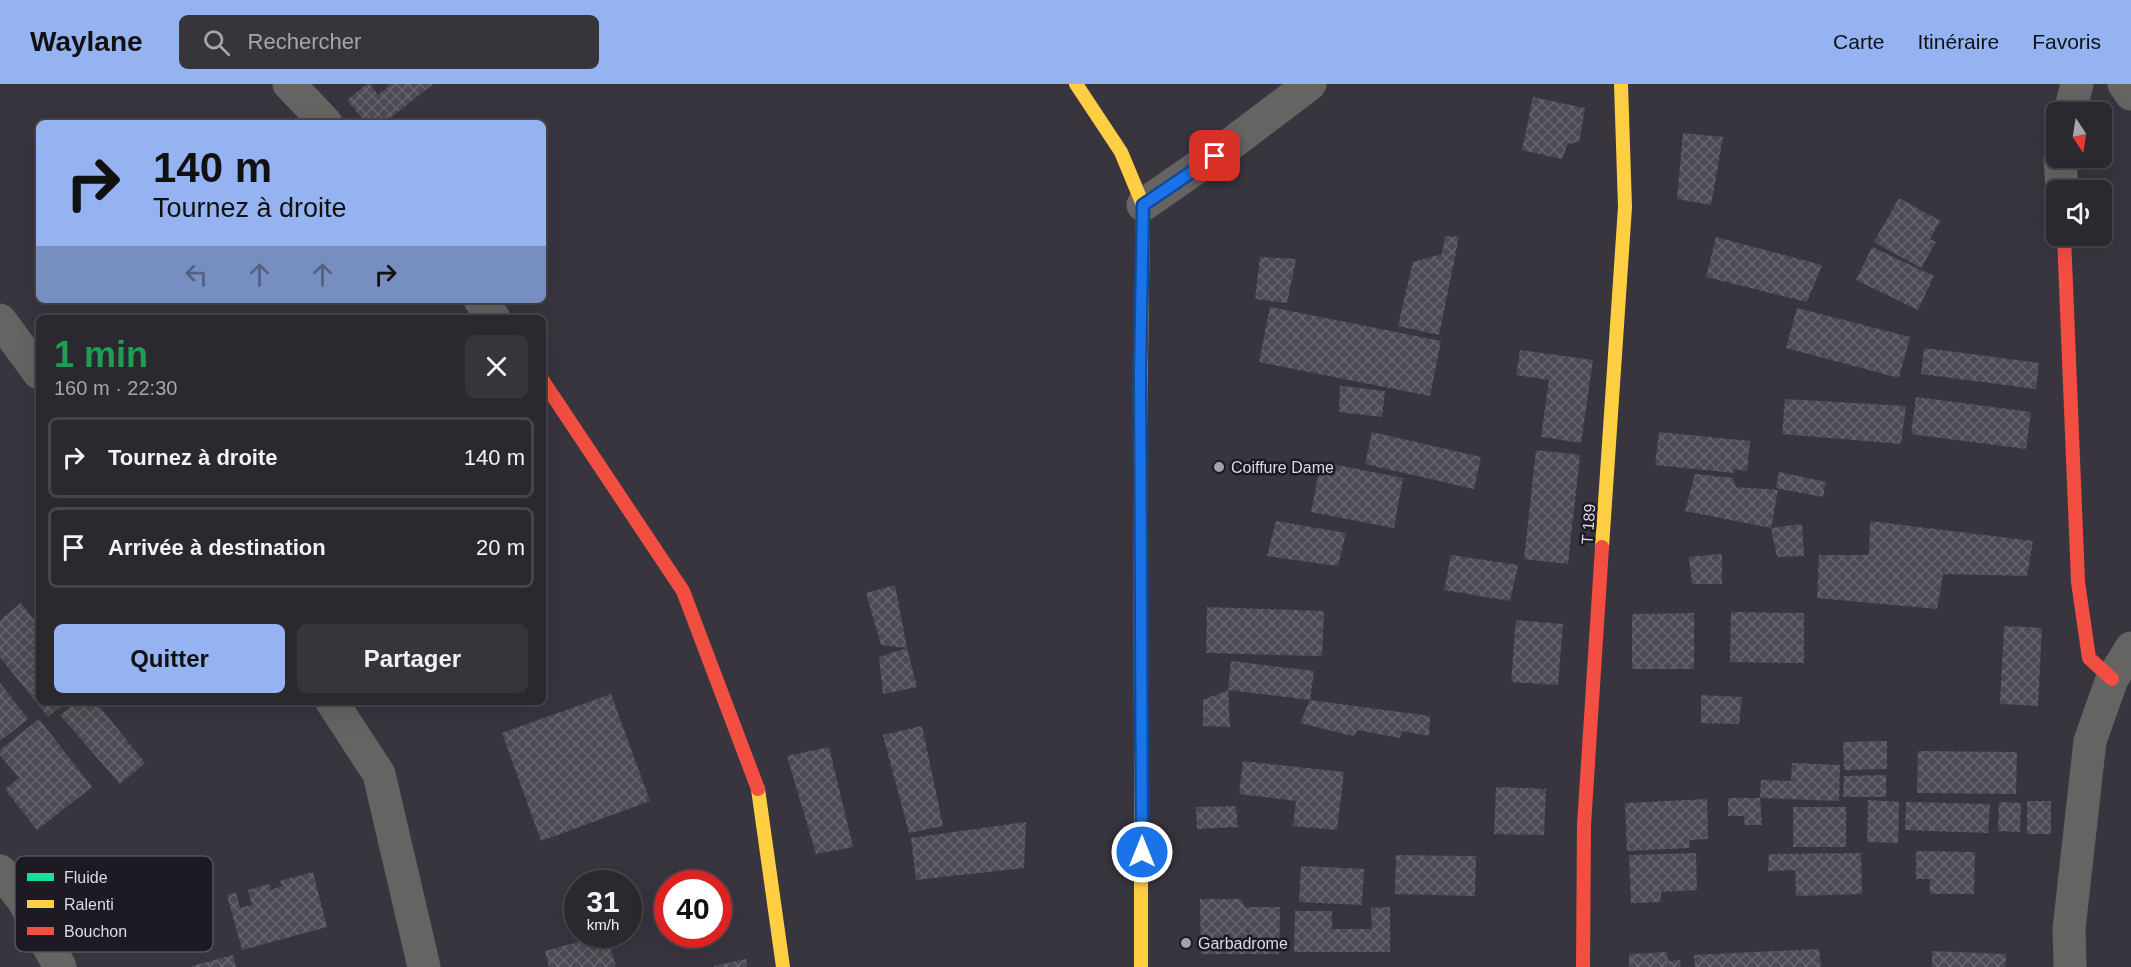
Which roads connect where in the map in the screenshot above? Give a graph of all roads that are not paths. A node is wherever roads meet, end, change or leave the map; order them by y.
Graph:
1 (289, 84) edge
2 (1076, 84) edge
3 (1310, 84) edge
4 (1621, 84) edge
5 (2077, 84) edge
6 (2124, 84) edge
7 (2131, 94) edge
8 (2072, 102) edge
9 (323, 120) edge
10 (1143, 205) junction
11 (2064, 246) edge
12 (482, 303) edge
13 (492, 315) edge
14 (0, 320) edge
15 (36, 369) edge
16 (546, 386) edge
17 (2131, 648) edge
18 (2112, 680) junction
19 (334, 705) edge
20 (0, 871) edge
21 (15, 890) edge
22 (52, 952) edge
23 (60, 967) edge
24 (424, 967) edge
25 (783, 967) edge
26 (1142, 967) edge
27 (1583, 967) edge
28 (2070, 967) edge

1 - 9 street
2 - 10 street
3 - 10 street
4 - 27 street, T 189
5 - 8 street
6 - 7 street
10 - 26 street
11 - 18 street
12 - 13 street
14 - 15 street
16 - 25 street
17 - 18 street
18 - 28 street
19 - 24 street
20 - 21 street
22 - 23 street

